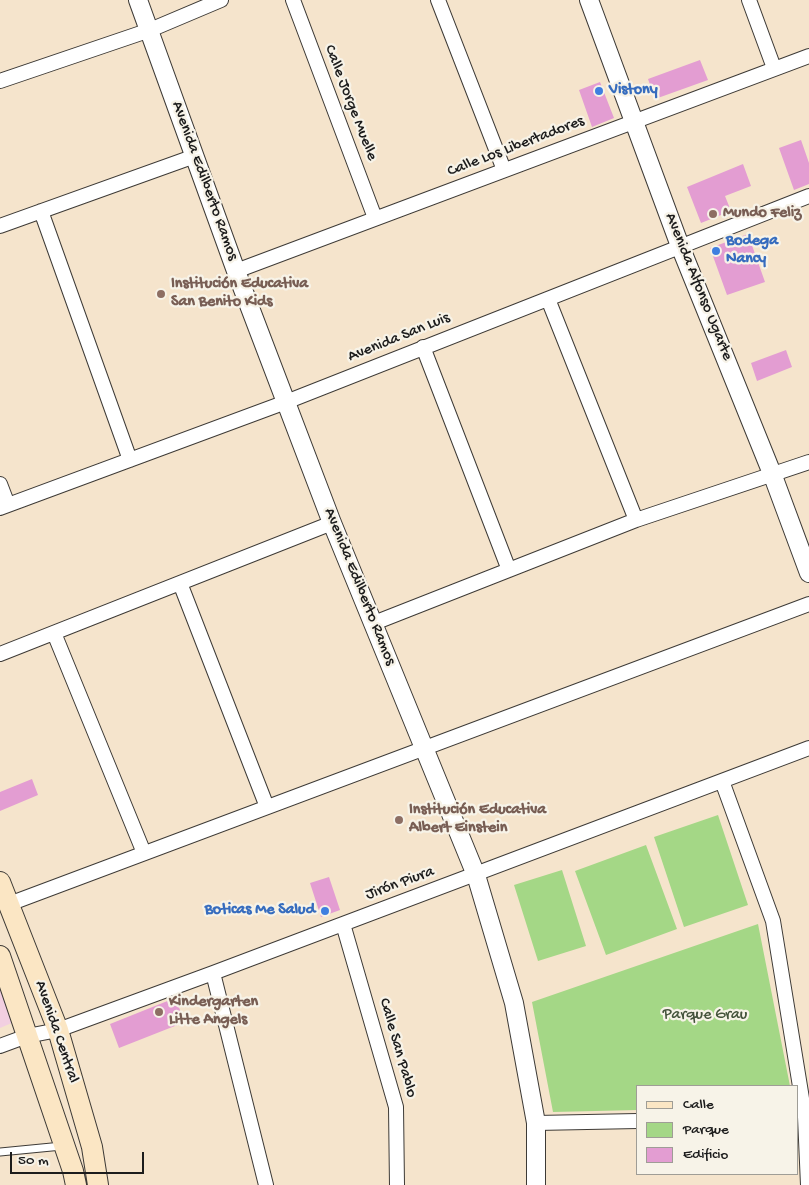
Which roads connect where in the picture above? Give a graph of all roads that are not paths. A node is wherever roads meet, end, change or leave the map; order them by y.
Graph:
1 (138, 0) edge
2 (222, 0) edge
3 (292, 0) edge
4 (438, 0) edge
5 (589, 0) edge
6 (749, 0) edge
7 (150, 30) junction
8 (809, 56) edge
9 (774, 68) junction
10 (0, 81) edge
11 (635, 121) junction
12 (195, 156) junction
13 (504, 170) junction
14 (809, 196) edge
15 (41, 211) junction
16 (375, 218) junction
17 (0, 226) edge
18 (680, 246) junction
19 (236, 271) junction
20 (548, 299) junction
21 (423, 347) junction
22 (286, 402) junction
23 (130, 460) junction
24 (809, 462) edge
25 (773, 476) junction
26 (0, 484) edge
27 (4, 506) edge
28 (636, 520) junction
29 (332, 523) junction
30 (509, 570) junction
31 (809, 573) edge
32 (180, 583) junction
33 (809, 604) edge
34 (374, 623) junction
35 (54, 633) junction
36 (0, 654) edge
37 (809, 748) edge
38 (424, 749) junction
39 (722, 781) junction
40 (267, 808) junction
41 (144, 853) junction
42 (476, 875) junction
43 (0, 882) edge
44 (8, 904) junction
45 (343, 924) junction
46 (0, 956) edge
47 (213, 973) junction
48 (58, 1030) junction
49 (27, 1036) junction
50 (0, 1046) edge
51 (796, 1085) edge
52 (799, 1103) edge
53 (801, 1117) edge
54 (636, 1121) edge
55 (536, 1123) junction
56 (65, 1146) junction
57 (0, 1152) edge
58 (76, 1185) edge
59 (98, 1185) edge
60 (266, 1185) edge
61 (397, 1185) edge
62 (536, 1185) edge
63 (808, 1185) edge

1 - 7 street, Avenida Edilberto Ramos
2 - 7 street
3 - 16 street, Calle Jorge Muelle
4 - 13 street
5 - 11 street, Avenida Alfonso Ugarte
6 - 9 street
7 - 10 street
7 - 12 street, Avenida Edilberto Ramos
8 - 9 street, Calle Los Libertadores
9 - 11 street, Calle Los Libertadores
11 - 13 street, Calle Los Libertadores
11 - 18 street, Avenida Alfonso Ugarte
12 - 15 street
12 - 19 street, Avenida Edilberto Ramos
13 - 16 street, Calle Los Libertadores
14 - 18 street, Avenida San Luis
15 - 17 street
15 - 23 street
16 - 19 street, Calle Los Libertadores
18 - 20 street, Avenida San Luis
18 - 25 street, Avenida Alfonso Ugarte
19 - 22 street, Avenida Edilberto Ramos
20 - 21 street, Avenida San Luis
20 - 28 street
21 - 22 street, Avenida San Luis
21 - 30 street
22 - 23 street, Avenida San Luis
22 - 29 street, Avenida Edilberto Ramos
23 - 27 street, Avenida San Luis
24 - 25 street
25 - 28 street
25 - 31 street, Avenida Alfonso Ugarte
26 - 27 street
28 - 30 street
29 - 32 street
29 - 34 street, Avenida Edilberto Ramos
30 - 34 street
32 - 35 street
32 - 40 street
33 - 38 street
34 - 38 street, Avenida Edilberto Ramos
35 - 36 street
35 - 41 street
37 - 39 street, Jirón Piura
38 - 40 street
38 - 42 street, Avenida Edilberto Ramos
39 - 42 street, Jirón Piura
39 - 51 street
40 - 41 street
41 - 44 street
42 - 45 street, Jirón Piura
42 - 55 street, Avenida Edilberto Ramos
43 - 44 main road, Avenida Central
44 - 48 main road, Avenida Central
45 - 47 street, Jirón Piura
45 - 61 street, Calle San Pablo
46 - 49 main road, Avenida Central
47 - 48 street, Jirón Piura
47 - 60 street
48 - 49 street, Jirón Piura
48 - 59 main road, Avenida Central
49 - 50 street, Jirón Piura
49 - 56 main road, Avenida Central
52 - 53 street
53 - 63 street
54 - 55 street
55 - 62 street, Avenida Edilberto Ramos
56 - 57 lane
56 - 58 main road, Avenida Central

